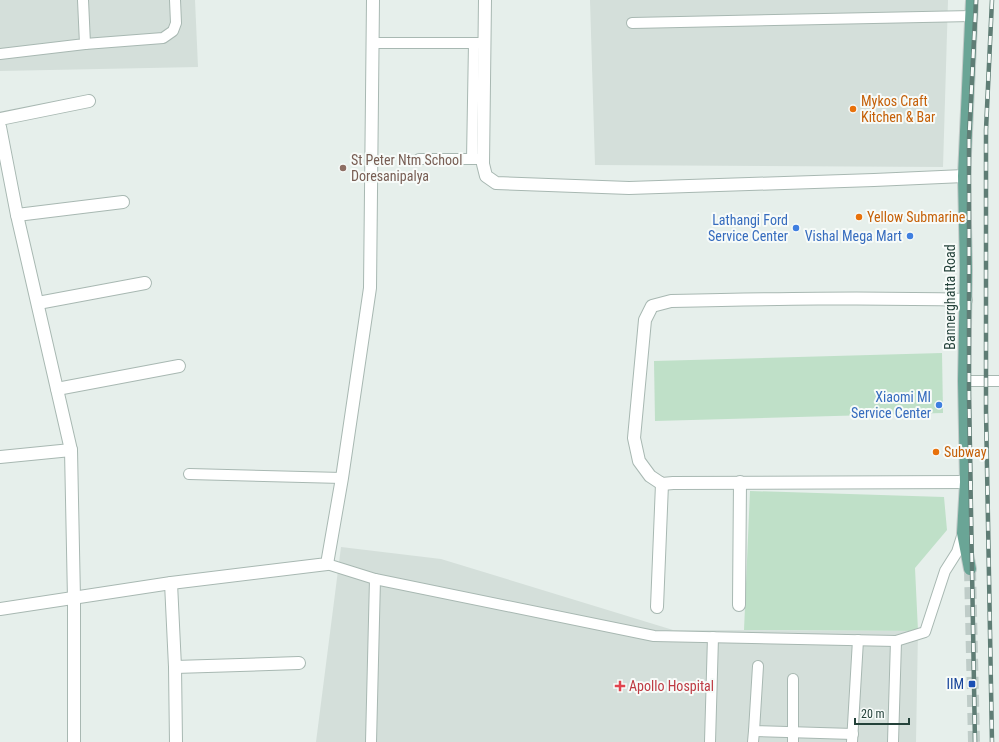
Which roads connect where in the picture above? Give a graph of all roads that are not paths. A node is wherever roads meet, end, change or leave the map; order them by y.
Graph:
1 (83, 0) edge
2 (175, 0) edge
3 (373, 0) edge
4 (485, 0) edge
5 (972, 0) edge
6 (972, 16) junction
7 (632, 23) dead end
8 (373, 43) junction
9 (479, 43) junction
10 (85, 44) junction
11 (0, 54) edge
12 (89, 101) dead end
13 (0, 119) edge
14 (0, 127) edge
15 (419, 159) dead end
16 (477, 159) junction
17 (964, 176) junction
18 (123, 202) dead end
19 (17, 215) junction
20 (145, 283) dead end
21 (966, 300) junction
22 (38, 303) junction
23 (178, 366) dead end
24 (964, 381) junction
25 (999, 381) edge
26 (57, 389) junction
27 (71, 450) junction
28 (0, 457) edge
29 (189, 474) dead end
30 (342, 478) junction
31 (740, 482) junction
32 (966, 482) junction
33 (662, 484) junction
34 (963, 534) junction
35 (327, 564) junction
36 (970, 569) tunnel mouth
37 (375, 578) junction
38 (172, 583) junction
39 (74, 599) junction
40 (739, 605) dead end
41 (657, 607) dead end
42 (0, 609) edge
43 (713, 637) junction
44 (858, 640) junction
45 (896, 640) junction
46 (299, 663) dead end
47 (758, 666) dead end
48 (175, 667) junction
49 (794, 679) dead end
50 (754, 731) junction
51 (794, 737) edge
52 (852, 738) edge
53 (74, 742) edge
54 (176, 742) edge
55 (371, 742) edge
56 (710, 742) edge
57 (753, 742) edge
58 (894, 742) edge

1 - 10 lane
2 - 10 lane
3 - 8 street
4 - 9 street
5 - 6 main road, Bannerghatta Road
6 - 7 lane
6 - 17 main road, Bannerghatta Road
8 - 9 lane
8 - 30 street
9 - 16 street
10 - 11 lane
12 - 13 street
14 - 19 street
15 - 16 lane
16 - 17 street
17 - 21 main road, Bannerghatta Road
18 - 19 street
19 - 22 street
20 - 22 street
21 - 24 main road, Bannerghatta Road
21 - 33 street
22 - 26 street
23 - 26 street
24 - 25 lane
24 - 32 main road, Bannerghatta Road
26 - 27 street
27 - 28 street
27 - 39 street
29 - 30 lane
30 - 35 street
31 - 32 street
31 - 33 street
31 - 40 street
32 - 34 main road, Bannerghatta Road
33 - 41 street
34 - 36 main road, Bannerghatta Road
34 - 45 lane
35 - 37 lane
35 - 38 street
37 - 43 lane
37 - 55 lane
38 - 39 street
38 - 48 street
39 - 42 street
39 - 53 street
43 - 44 lane
43 - 56 lane
44 - 45 lane
44 - 52 lane
45 - 58 lane
46 - 48 street
47 - 50 lane
48 - 54 street
49 - 51 lane
50 - 51 lane
50 - 57 lane
51 - 52 lane

